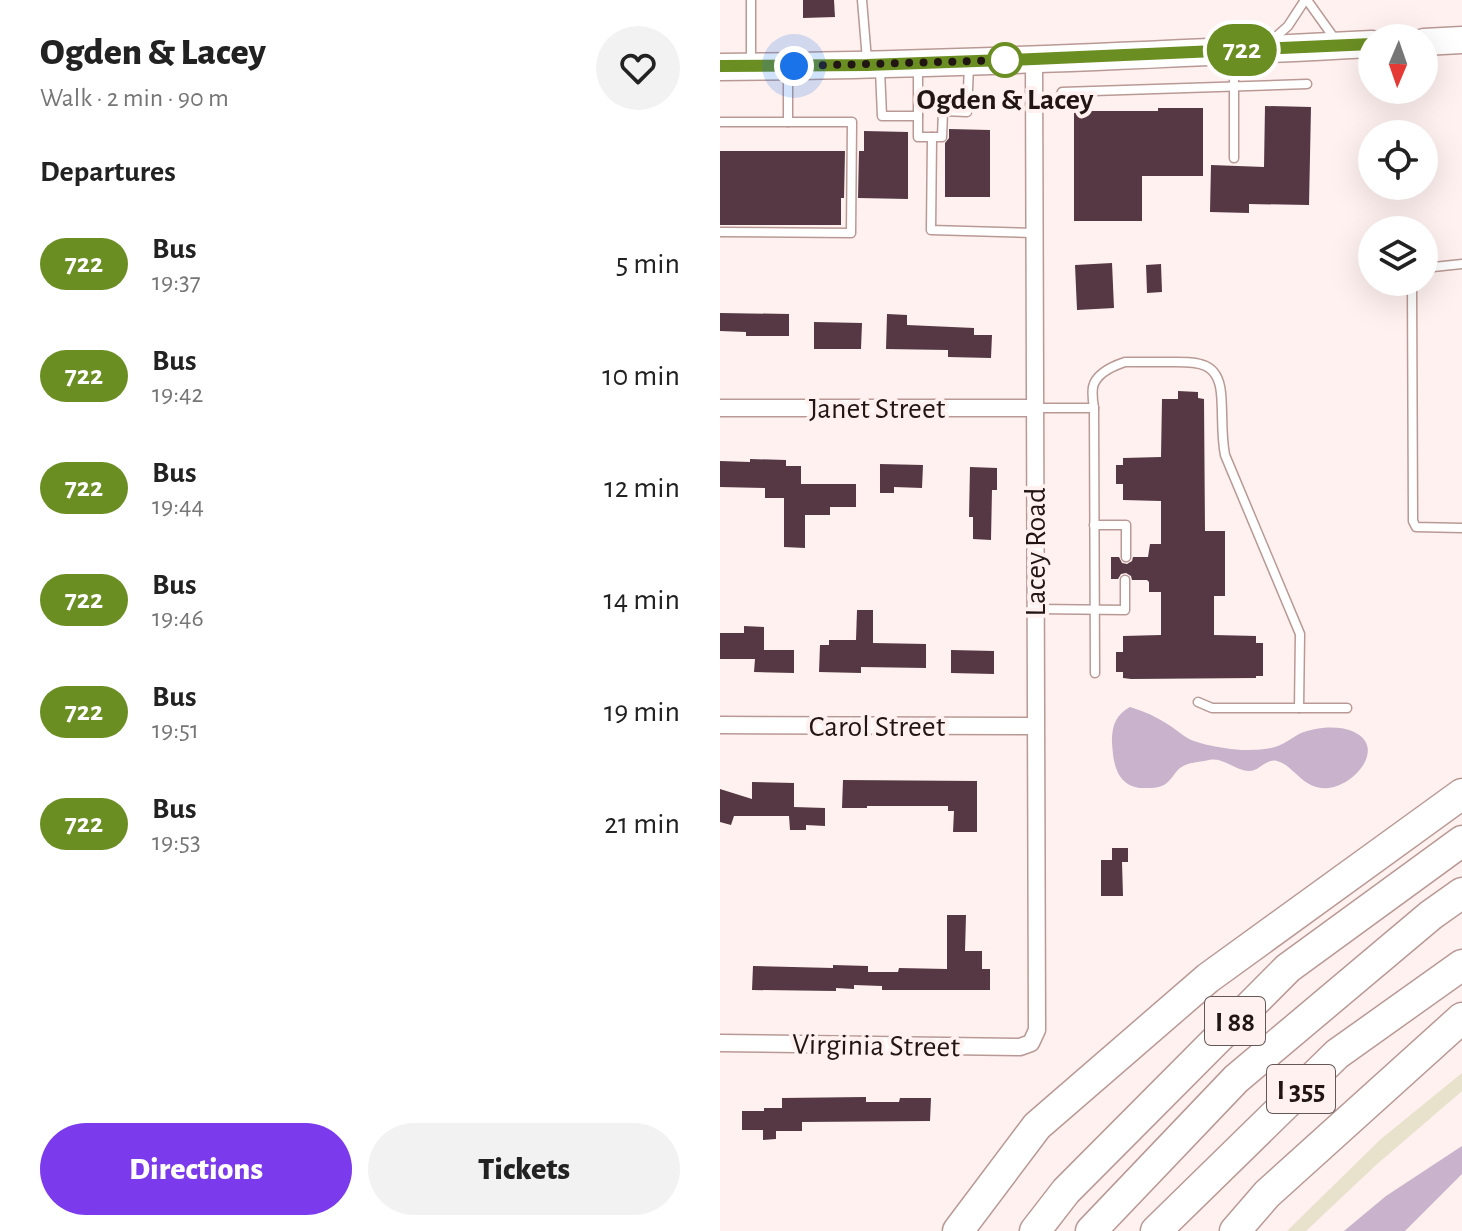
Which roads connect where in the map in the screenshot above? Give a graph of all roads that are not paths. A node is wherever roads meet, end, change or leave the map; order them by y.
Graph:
1 (751, 0) edge
2 (862, 0) edge
3 (1306, 0) edge
4 (1462, 40) edge
5 (1438, 41) edge
6 (1358, 45) edge
7 (1340, 46) junction
8 (1262, 49) junction
9 (1234, 51) junction
10 (1034, 59) junction
11 (970, 61) junction
12 (918, 63) junction
13 (873, 65) junction
14 (751, 66) junction
15 (788, 66) junction
16 (720, 67) edge
17 (1307, 84) dead end
18 (1234, 85) junction
19 (1059, 99) dead end
20 (918, 116) junction
21 (720, 122) edge
22 (788, 122) junction
23 (932, 137) junction
24 (1234, 158) dead end
25 (720, 232) edge
26 (1034, 233) junction
27 (1462, 264) edge
28 (1438, 267) edge
29 (1412, 296) edge
30 (720, 408) edge
31 (1034, 408) junction
32 (1094, 408) junction
33 (1094, 525) junction
34 (1462, 528) edge
35 (1126, 557) dead end
36 (1125, 580) dead end
37 (1035, 609) junction
38 (1094, 610) junction
39 (1095, 673) dead end
40 (1198, 702) dead end
41 (1299, 708) junction
42 (1347, 708) dead end
43 (720, 725) edge
44 (1035, 726) junction
45 (1462, 794) edge
46 (1462, 841) edge
47 (1462, 893) edge
48 (1462, 965) edge
49 (1462, 1018) edge
50 (720, 1043) edge
51 (1031, 1043) joint
52 (958, 1231) edge
53 (1035, 1231) edge
54 (1091, 1231) edge
55 (1156, 1231) edge
56 (1235, 1231) edge

1 - 14 lane
2 - 13 lane
3 - 7 lane
3 - 8 lane
4 - 5 main road
6 - 7 main road
7 - 8 main road
8 - 9 main road
9 - 10 main road
9 - 18 lane
10 - 11 main road
10 - 26 street, Lacey Road
11 - 12 main road
11 - 23 lane
12 - 13 main road
12 - 20 lane
13 - 15 main road
13 - 20 lane
14 - 15 main road
14 - 16 main road
15 - 22 lane
17 - 18 lane
18 - 19 lane
18 - 24 lane
20 - 23 lane
21 - 22 lane
22 - 25 lane
23 - 26 lane
26 - 31 street, Lacey Road
27 - 28 lane
29 - 34 lane
30 - 31 street, Janet Street
31 - 32 lane
31 - 37 street, Lacey Road
32 - 33 lane
32 - 41 lane
33 - 35 lane
33 - 38 lane
36 - 38 lane
37 - 38 lane
37 - 44 street, Lacey Road
38 - 39 lane
40 - 41 lane
41 - 42 lane
43 - 44 street, Carol Street
44 - 51 street, Lacey Road
45 - 52 highway
46 - 53 highway, I 88
47 - 54 highway, I 88
48 - 55 highway, I 355
49 - 56 highway, I 355
50 - 51 street, Virginia Street

